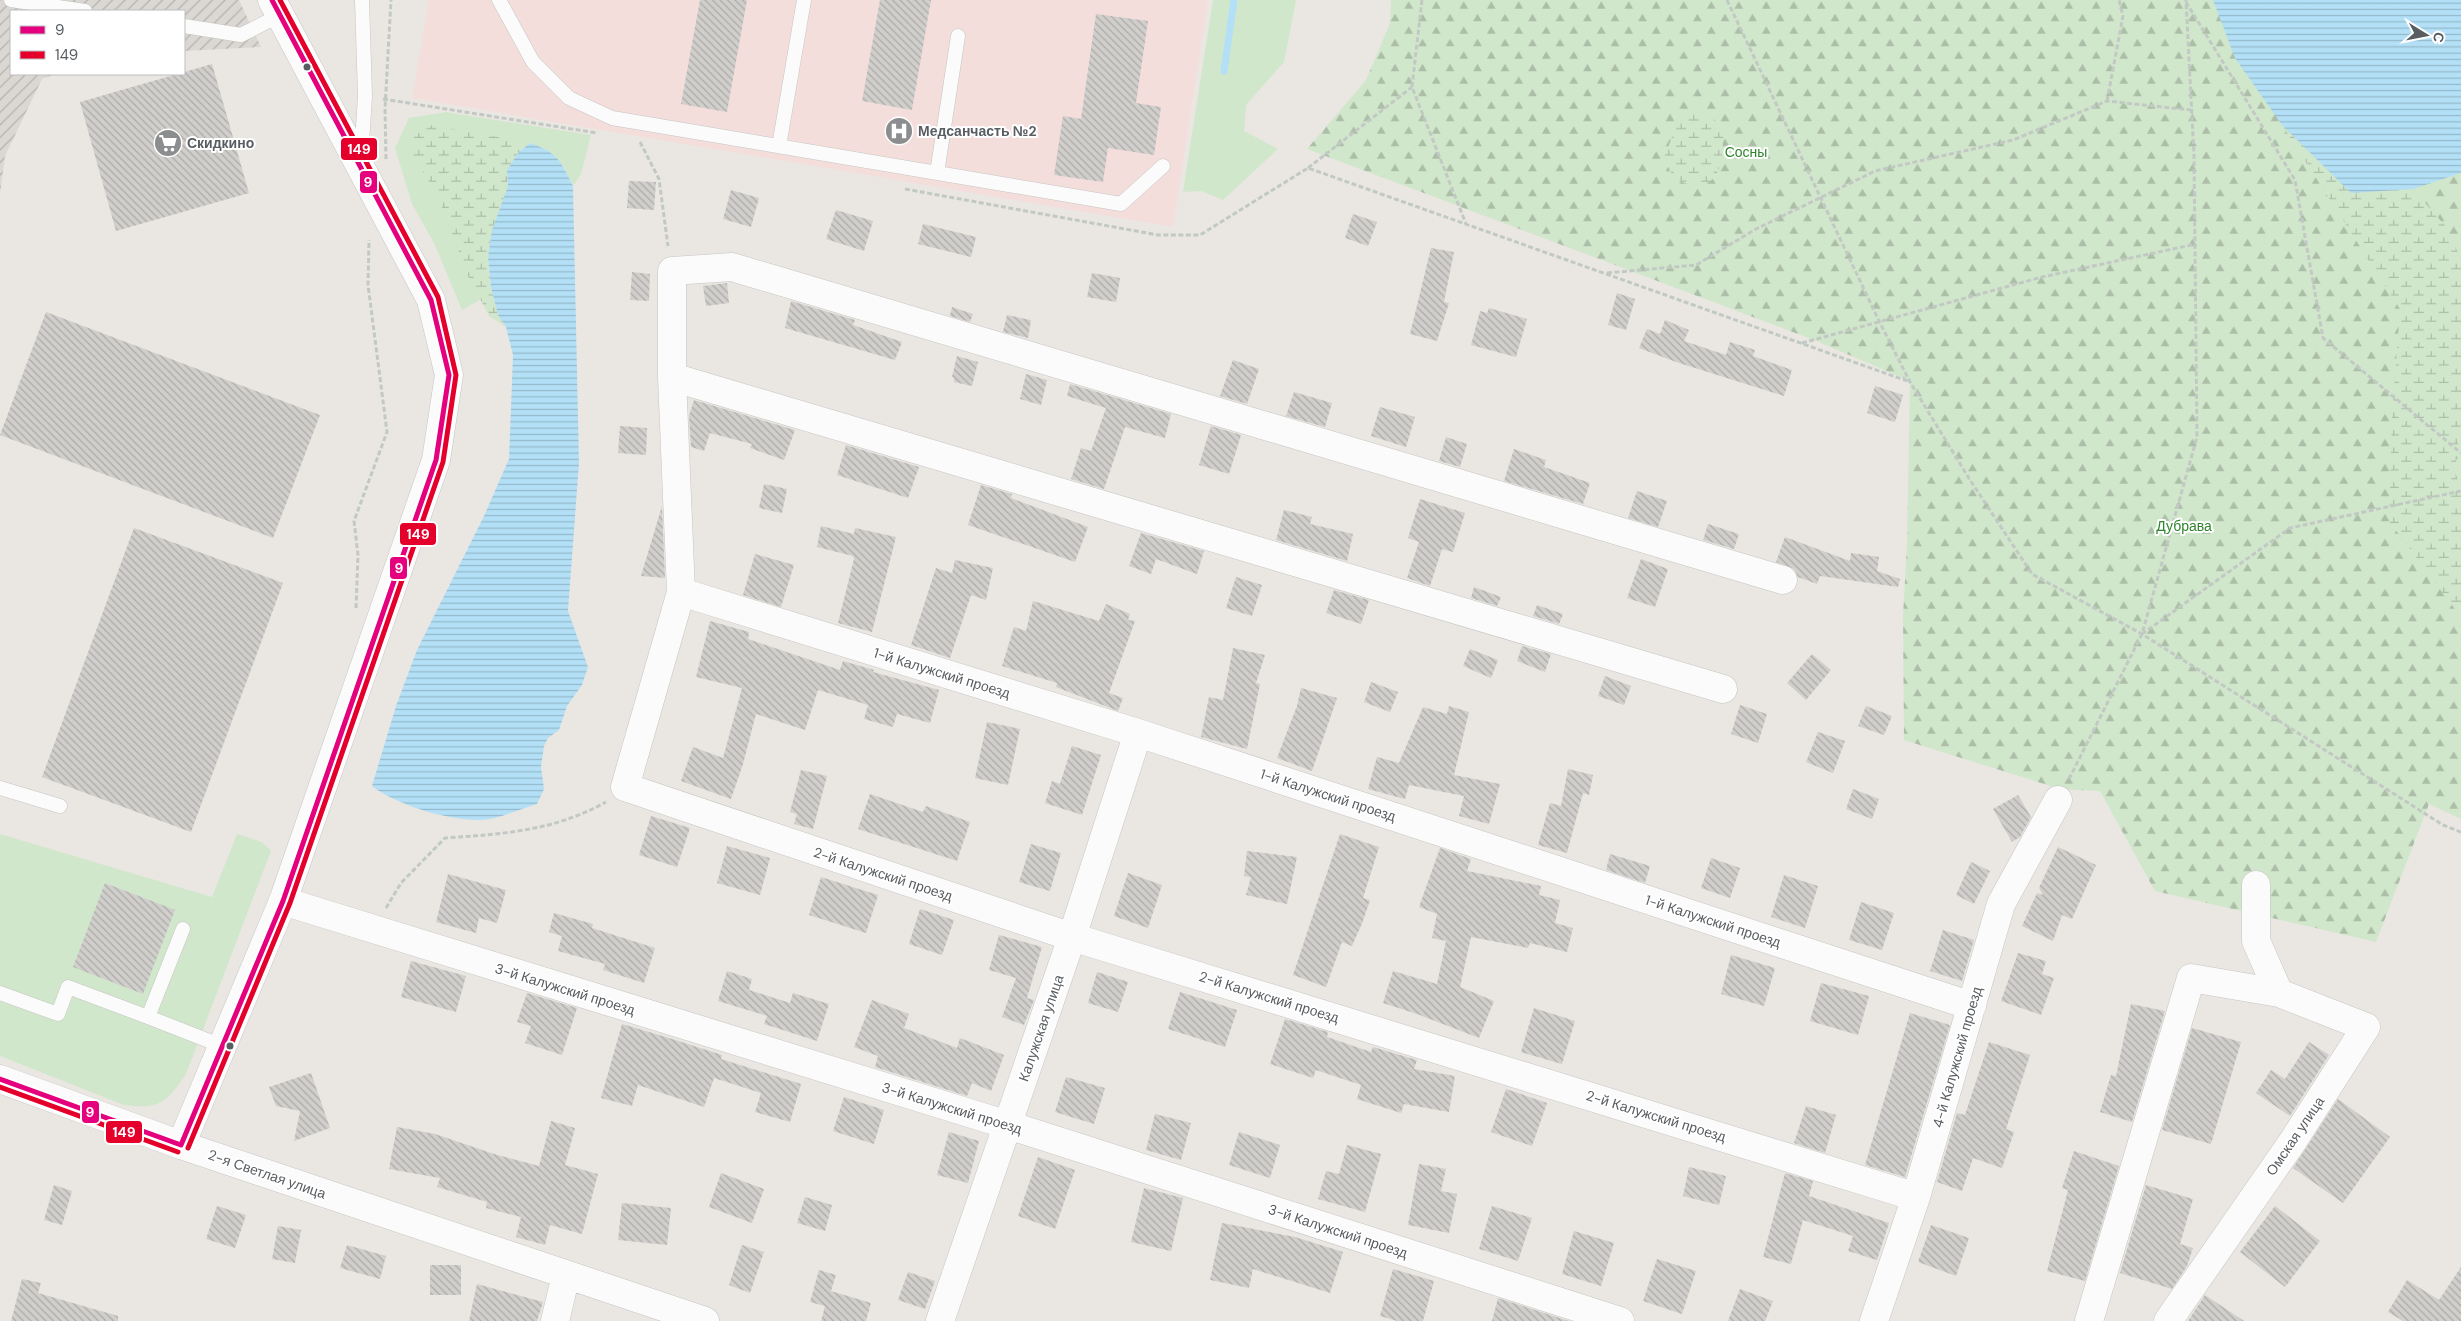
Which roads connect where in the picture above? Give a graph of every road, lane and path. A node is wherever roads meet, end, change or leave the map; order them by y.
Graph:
1 (11, 0) edge
2 (362, 0) edge
3 (391, 0) edge
4 (500, 0) edge
5 (804, 0) edge
6 (1422, 0) edge
7 (1727, 0) edge
8 (2119, 0) edge
9 (2185, 0) edge
10 (276, 8) edge
11 (78, 10) edge
12 (185, 26) edge
13 (958, 36) dead end
14 (1412, 87) junction
15 (2106, 101) junction
16 (2191, 110) junction
17 (639, 140) dead end
18 (779, 146) junction
19 (373, 166) junction
20 (1163, 166) dead end
21 (1308, 168) junction
22 (937, 173) junction
23 (1820, 198) junction
24 (1466, 224) junction
25 (1200, 235) dead end
26 (370, 237) dead end
27 (2196, 244) junction
28 (672, 271) junction
29 (1598, 274) dead end
30 (1879, 321) junction
31 (1802, 343) junction
32 (672, 377) junction
33 (1910, 382) junction
34 (2461, 453) edge
35 (2461, 491) edge
36 (1783, 580) dead end
37 (681, 592) junction
38 (356, 614) dead end
39 (2142, 634) junction
40 (1723, 689) dead end
41 (1138, 733) junction
42 (625, 787) junction
43 (0, 788) edge
44 (2058, 800) joint
45 (60, 806) dead end
46 (2461, 832) edge
47 (2256, 885) dead end
48 (283, 901) junction
49 (183, 929) dead end
50 (373, 930) junction
51 (1072, 937) junction
52 (0, 993) edge
53 (2279, 993) junction
54 (1972, 1006) junction
55 (148, 1017) junction
56 (222, 1046) junction
57 (0, 1078) edge
58 (1008, 1124) junction
59 (181, 1145) junction
60 (1916, 1196) junction
61 (566, 1275) junction
62 (555, 1321) edge
63 (705, 1321) edge
64 (940, 1321) edge
65 (1620, 1321) edge
66 (1874, 1321) edge
67 (2089, 1321) edge
68 (2168, 1321) edge

1 - 11 lane
2 - 19 lane
3 - 19 path
4 - 18 lane
5 - 18 lane
6 - 14 path
7 - 23 path
8 - 15 path
9 - 16 path
9 - 34 path
10 - 12 lane
10 - 19 street
13 - 22 lane
14 - 21 path
14 - 24 path
15 - 16 path
15 - 23 path
16 - 27 path
17 - 28 path
18 - 22 lane
19 - 48 street
20 - 22 lane
21 - 24 path
21 - 25 path
23 - 29 path
23 - 30 path
24 - 31 path
26 - 38 path
27 - 30 path
27 - 39 path
28 - 32 street
28 - 36 street
30 - 31 path
30 - 33 path
31 - 33 path
32 - 37 street
32 - 40 street
33 - 39 path
35 - 39 path
37 - 41 street, 1-й Калужский проезд
37 - 42 street
39 - 44 path
39 - 46 path
41 - 51 street, Калужская улица
41 - 54 street, 1-й Калужский проезд
42 - 50 path
42 - 51 street, 2-й Калужский проезд
43 - 45 lane
44 - 54 street, 4-й Калужский проезд
47 - 53 street
48 - 50 street, 3-й Калужский проезд
48 - 56 street
49 - 55 lane
50 - 58 street, 3-й Калужский проезд
51 - 58 street, Калужская улица
51 - 60 street, 2-й Калужский проезд
52 - 55 lane
53 - 67 street, Омская улица
53 - 68 street, Омская улица
54 - 60 street, 4-й Калужский проезд
55 - 56 lane
56 - 59 street
57 - 59 street, 2-я Светлая улица
58 - 64 street, Калужская улица
58 - 65 street, 3-й Калужский проезд
59 - 61 street, 2-я Светлая улица
60 - 66 street, 4-й Калужский проезд
61 - 62 street
61 - 63 street, 2-я Светлая улица

